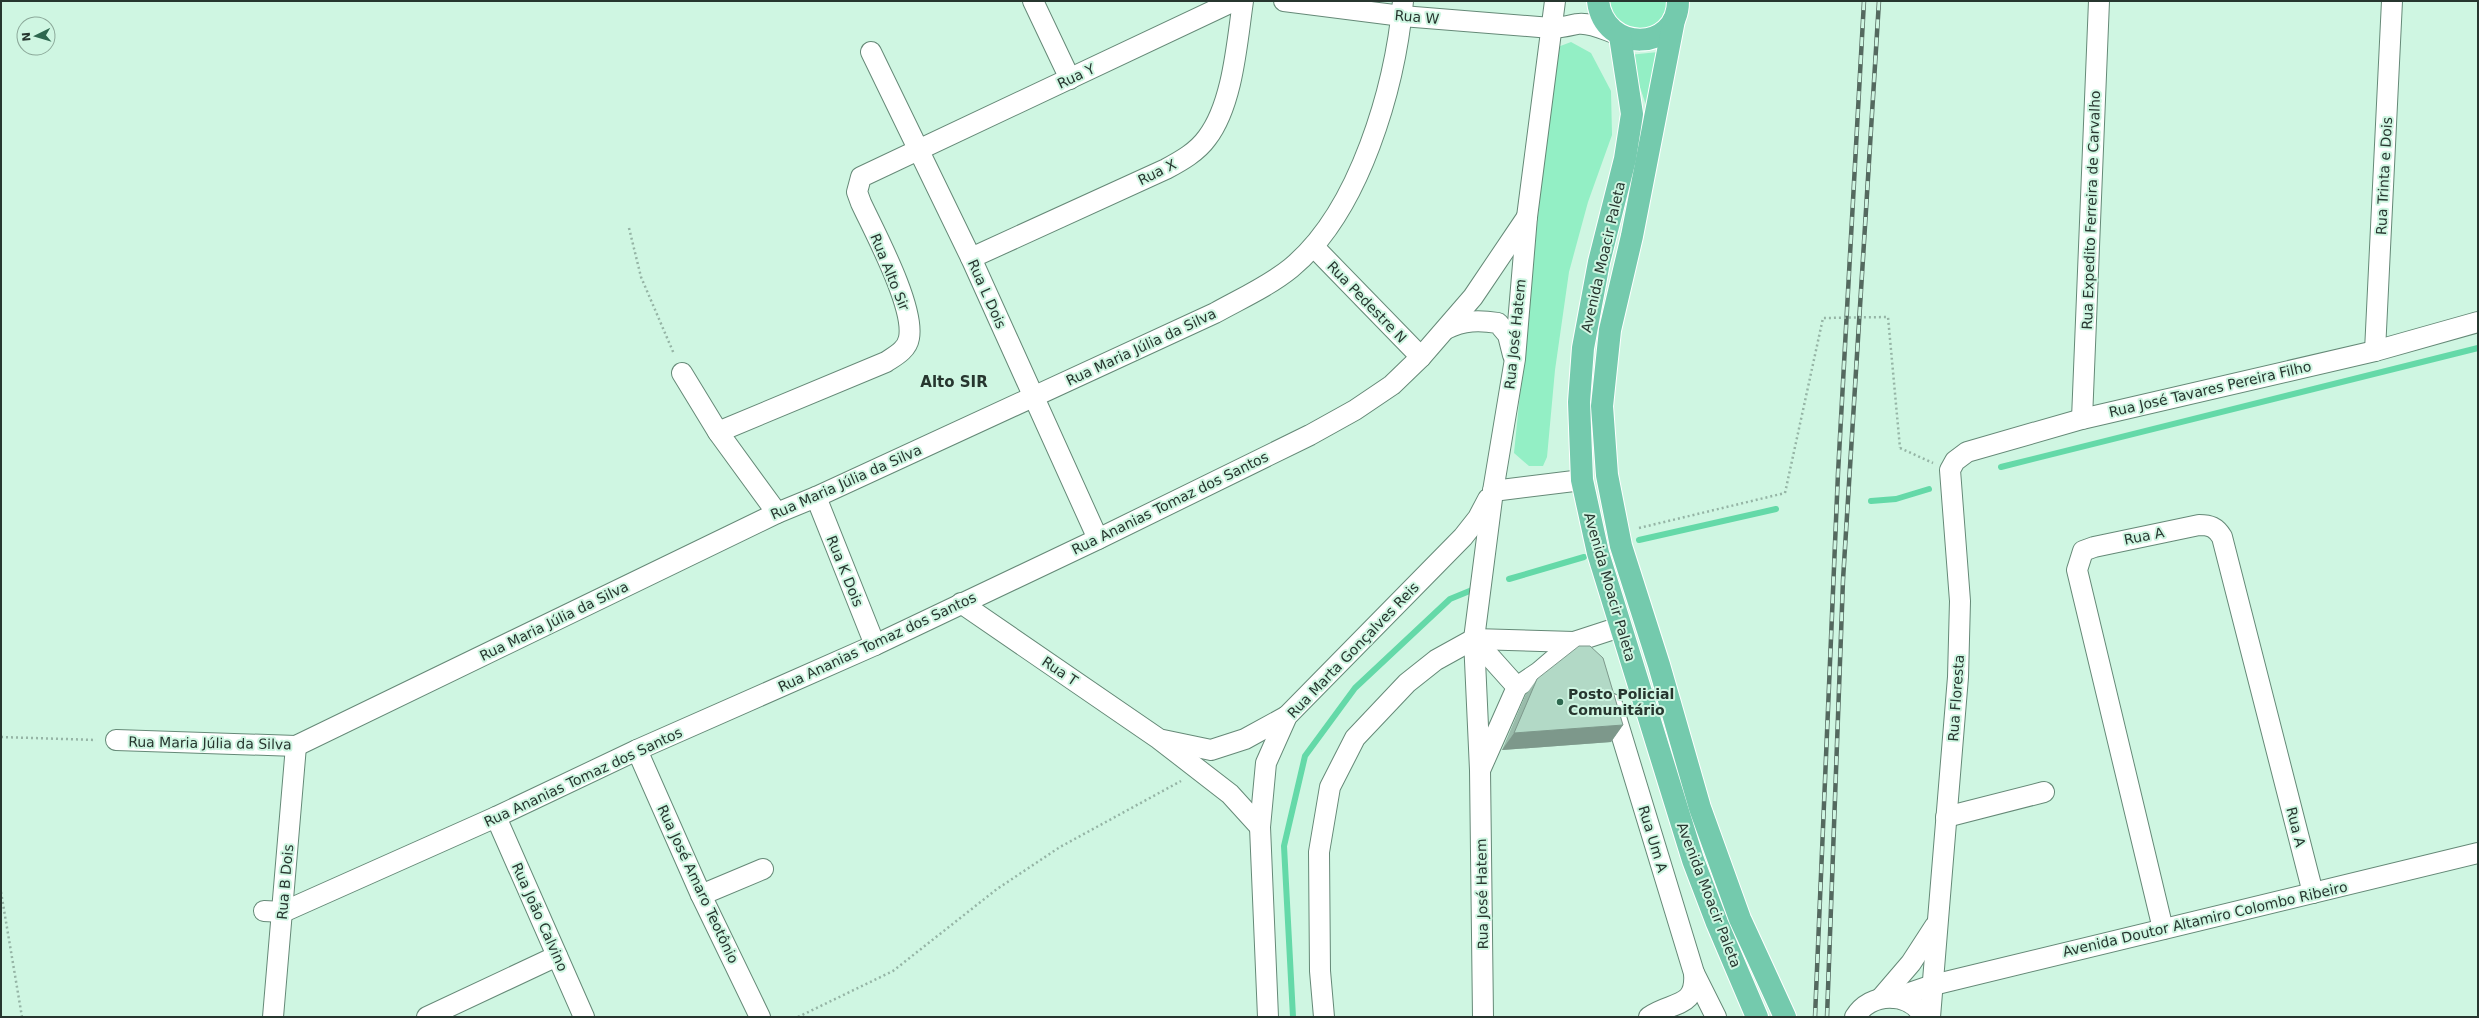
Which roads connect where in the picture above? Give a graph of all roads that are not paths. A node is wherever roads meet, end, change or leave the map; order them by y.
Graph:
1 (1033, 1) edge
2 (1234, 1) edge
3 (1243, 1) edge
4 (1284, 1) edge
5 (1555, 1) edge
6 (1598, 1) edge
7 (2099, 1) edge
8 (2392, 1) edge
9 (1402, 8) edge
10 (1676, 10) edge
11 (1551, 28) junction
12 (1617, 34) junction
13 (871, 52) dead end
14 (1070, 79) junction
15 (918, 149) junction
16 (1526, 217) junction
17 (1314, 247) junction
18 (971, 258) junction
19 (2478, 322) edge
20 (1446, 329) junction
21 (2375, 351) junction
22 (1421, 357) junction
23 (1515, 359) junction
24 (682, 373) road end
25 (1033, 397) junction
26 (2082, 419) junction
27 (718, 432) junction
28 (1950, 470) joint
29 (1582, 480) junction
30 (1493, 491) junction
31 (816, 497) junction
32 (777, 513) junction
33 (1098, 539) junction
34 (961, 603) junction
35 (1620, 627) junction
36 (1474, 639) junction
37 (1581, 640) junction
38 (875, 645) junction
39 (1596, 656) edge
40 (1607, 685) edge
41 (1517, 687) junction
42 (1287, 716) junction
43 (1159, 739) junction
44 (116, 740) road end
45 (296, 746) junction
46 (636, 750) junction
47 (1480, 770) junction
48 (2044, 792) dead end
49 (496, 817) junction
50 (1946, 817) junction
51 (1260, 827) junction
52 (2478, 853) edge
53 (763, 869) dead end
54 (2313, 893) junction
55 (701, 895) junction
56 (274, 911) junction
57 (1936, 925) junction
58 (2163, 929) junction
59 (557, 956) junction
60 (1694, 973) junction
61 (1933, 984) junction
62 (1888, 998) junction
63 (273, 1017) edge
64 (427, 1017) edge
65 (584, 1017) edge
66 (760, 1017) edge
67 (1268, 1017) edge
68 (1324, 1017) edge
69 (1483, 1017) edge
70 (1649, 1017) edge
71 (1716, 1017) edge
72 (1757, 1017) edge
73 (1785, 1017) edge
74 (1854, 1017) edge
75 (1924, 1017) edge
76 (1930, 1017) edge

1 - 14 street
2 - 14 street, Rua Y
3 - 18 street, Rua X
4 - 9 street, Rua W
5 - 11 street, Rua José Hatem
6 - 12 main road, Avenida Moacir Paleta
7 - 26 street, Rua Expedito Ferreira de Carvalho
8 - 21 street, Rua Trinta e Dois
9 - 11 street, Rua W
9 - 17 street, Rua Maria Júlia da Silva
10 - 12 main road, Avenida Moacir Paleta
10 - 73 main road, Avenida Moacir Paleta
11 - 12 street
11 - 16 street, Rua José Hatem
12 - 29 main road, Avenida Moacir Paleta
13 - 15 street, Rua L Dois
14 - 15 street, Rua Y
15 - 18 street, Rua L Dois
15 - 27 street, Rua Alto Sir
16 - 20 street, Rua Ananias Tomaz dos Santos
16 - 23 street, Rua José Hatem
17 - 22 street, Rua Pedestre N
17 - 25 street, Rua Maria Júlia da Silva
18 - 25 street, Rua L Dois
19 - 21 street, Rua José Tavares Pereira Filho
20 - 22 street, Rua Ananias Tomaz dos Santos
20 - 23 street, Rua Ananias Tomaz dos Santos
21 - 26 street, Rua José Tavares Pereira Filho
22 - 33 street, Rua Ananias Tomaz dos Santos
23 - 30 street, Rua José Hatem
24 - 27 street
25 - 31 street, Rua Maria Júlia da Silva
25 - 33 street, Rua L Dois
26 - 28 street, Rua José Tavares Pereira Filho
27 - 32 street
28 - 50 street, Rua Floresta
29 - 30 street
29 - 35 main road, Avenida Moacir Paleta
30 - 36 street, Rua José Hatem
30 - 42 street, Rua Marta Gonçalves Reis
31 - 32 street, Rua Maria Júlia da Silva
31 - 38 street, Rua K Dois
32 - 45 street, Rua Maria Júlia da Silva
33 - 34 street, Rua Ananias Tomaz dos Santos
34 - 38 street, Rua Ananias Tomaz dos Santos
34 - 43 street, Rua T
35 - 37 street
35 - 72 main road, Avenida Moacir Paleta
36 - 37 street
36 - 41 street
36 - 47 street, Rua José Hatem
36 - 68 street
37 - 39 street
37 - 41 street
38 - 46 street, Rua Ananias Tomaz dos Santos
40 - 60 street, Rua Um A
41 - 47 street, Rua José Hatem
42 - 43 street, Rua T
42 - 51 street, Rua Marta Gonçalves Reis
43 - 51 street, Rua T
44 - 45 street, Rua Maria Júlia da Silva
45 - 56 street, Rua B Dois
46 - 49 street, Rua Ananias Tomaz dos Santos
46 - 55 street, Rua José Amaro Teotônio
47 - 69 street, Rua José Hatem
48 - 50 street
49 - 56 street, Rua Ananias Tomaz dos Santos
49 - 59 street, Rua João Calvino
50 - 57 street, Rua Floresta
51 - 67 street, Rua Marta Gonçalves Reis
52 - 54 street, Avenida Doutor Altamiro Colombo Ribeiro
53 - 55 street
54 - 58 street, Avenida Doutor Altamiro Colombo Ribeiro
54 - 58 street, Rua A
55 - 66 street, Rua José Amaro Teotônio
56 - 63 street, Rua B Dois
57 - 61 street, Rua Floresta
57 - 62 street, Rua Floresta
58 - 61 street, Avenida Doutor Altamiro Colombo Ribeiro
59 - 64 street
59 - 65 street, Rua João Calvino
60 - 70 street, Rua Um A
60 - 71 street
61 - 62 street, Rua Floresta
61 - 76 street, Rua Floresta
62 - 74 street, Rua Floresta
62 - 75 street

